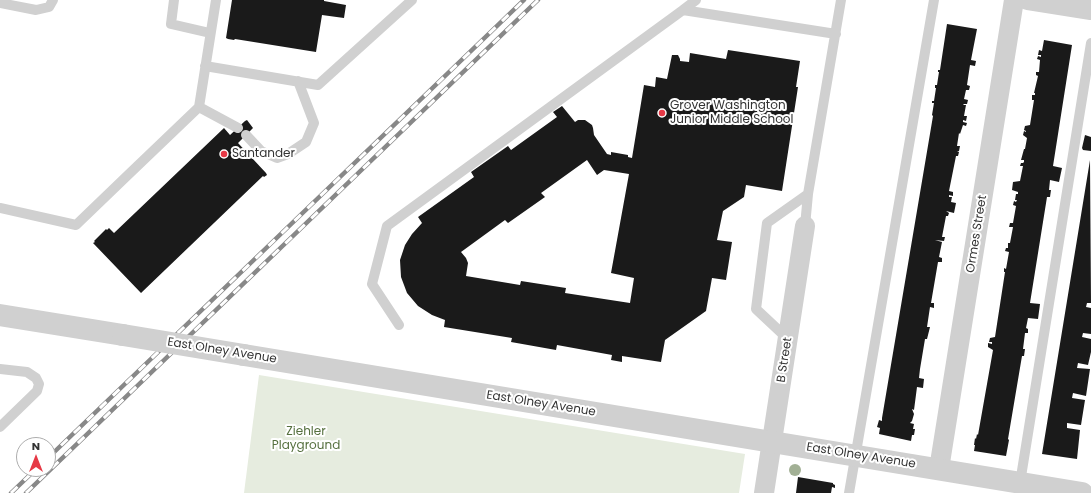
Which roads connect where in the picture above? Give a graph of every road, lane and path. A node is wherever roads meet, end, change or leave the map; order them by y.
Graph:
1 (53, 0) edge
2 (174, 0) edge
3 (216, 0) edge
4 (412, 0) edge
5 (696, 0) edge
6 (841, 0) edge
7 (934, 0) edge
8 (1014, 0) edge
9 (1028, 0) edge
10 (0, 3) edge
11 (683, 10) junction
12 (1091, 10) edge
13 (210, 33) junction
14 (836, 34) junction
15 (1091, 43) edge
16 (205, 66) junction
17 (298, 81) junction
18 (198, 107) junction
19 (238, 128) dead end
20 (246, 135) dead end
21 (808, 194) junction
22 (0, 208) edge
23 (805, 226) joint
24 (0, 315) edge
25 (399, 325) dead end
26 (788, 339) junction
27 (0, 369) edge
28 (0, 427) edge
29 (772, 442) junction
30 (855, 455) junction
31 (939, 469) junction
32 (1020, 483) junction
33 (764, 493) edge
34 (850, 493) edge
35 (1082, 493) edge

1 - 10 lane
2 - 13 lane
3 - 13 lane
4 - 17 lane
5 - 11 lane
6 - 14 lane
7 - 30 lane
8 - 31 street, Ormes Street
9 - 12 street
11 - 14 lane
11 - 25 lane
13 - 16 lane
14 - 21 lane
15 - 32 lane
16 - 17 lane
16 - 18 lane
17 - 20 lane
18 - 19 lane
18 - 22 lane
21 - 23 lane
21 - 26 lane
23 - 26 street, B Street
24 - 29 street, East Olney Avenue, bridge
26 - 29 street, B Street
27 - 28 lane
29 - 30 street, East Olney Avenue
29 - 33 street, B Street
30 - 31 street, East Olney Avenue
30 - 34 lane
31 - 32 street, East Olney Avenue
32 - 35 street, East Olney Avenue

